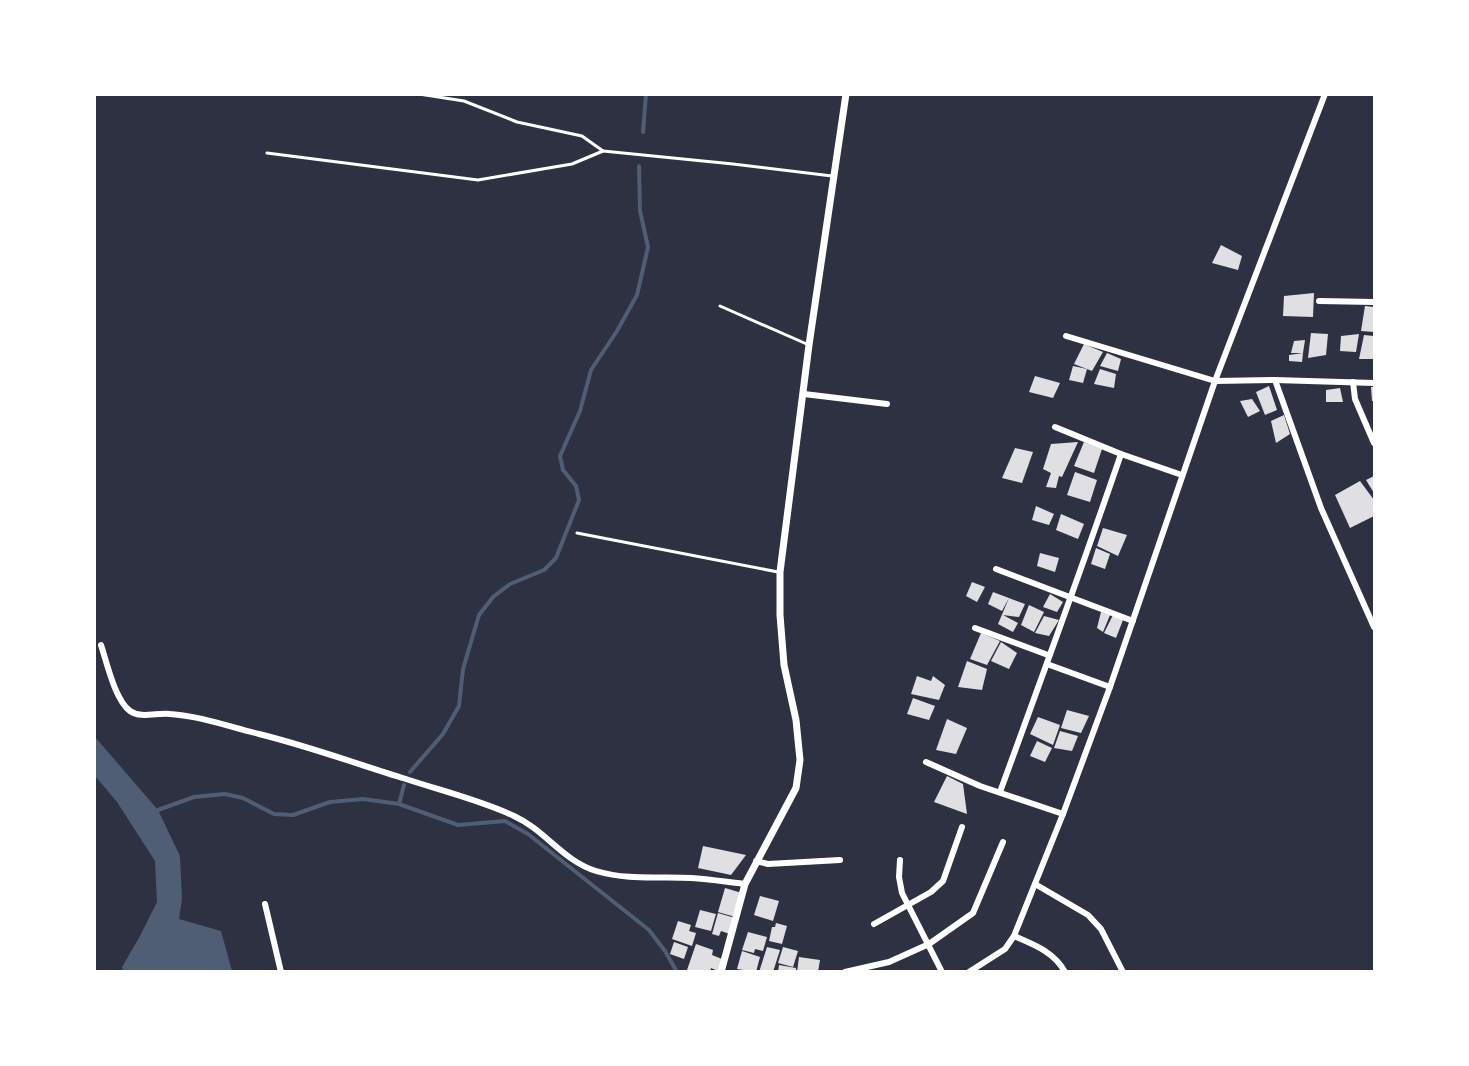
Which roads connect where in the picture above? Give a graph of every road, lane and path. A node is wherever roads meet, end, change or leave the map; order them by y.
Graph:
1 (419, 94) edge
2 (846, 94) edge
3 (1325, 94) edge
4 (603, 151) junction
5 (267, 153) dead end
6 (834, 176) junction
7 (1319, 301) dead end
8 (1374, 302) edge
9 (720, 306) dead end
10 (1066, 336) dead end
11 (809, 345) junction
12 (1275, 380) junction
13 (1215, 381) junction
14 (1353, 382) junction
15 (1374, 383) edge
16 (804, 394) junction
17 (887, 404) dead end
18 (1055, 427) dead end
19 (1374, 443) edge
20 (1121, 454) junction
21 (1182, 475) junction
22 (577, 532) dead end
23 (996, 568) dead end
24 (780, 572) junction
25 (1071, 597) junction
26 (1133, 621) junction
27 (1374, 627) edge
28 (975, 628) dead end
29 (101, 645) dead end
30 (1048, 656) junction
31 (1047, 664) junction
32 (1110, 687) junction
33 (926, 762) dead end
34 (1000, 792) junction
35 (1063, 814) junction
36 (962, 827) dead end
37 (1003, 842) dead end
38 (840, 860) dead end
39 (900, 860) dead end
40 (756, 861) junction
41 (745, 884) junction
42 (1035, 884) junction
43 (265, 903) dead end
44 (908, 906) junction
45 (874, 924) dead end
46 (1014, 936) junction
47 (929, 945) junction
48 (281, 972) edge
49 (721, 972) edge
50 (845, 972) edge
51 (942, 972) edge
52 (969, 972) edge
53 (1065, 972) edge
54 (1123, 972) edge

1 - 4 lane
2 - 6 street
3 - 13 street
4 - 5 lane
4 - 6 lane
6 - 11 street
7 - 8 street
9 - 11 lane
10 - 13 street
11 - 16 street
12 - 13 street
12 - 14 street
12 - 27 street
13 - 21 street
14 - 15 street
14 - 19 street
16 - 17 street
16 - 24 street
18 - 20 street
20 - 21 street
20 - 25 street
21 - 26 street
22 - 24 lane
23 - 25 street
24 - 40 street
25 - 26 street
25 - 30 street
26 - 32 street
28 - 30 street
29 - 41 street
30 - 31 street
31 - 32 street
31 - 34 street
32 - 35 street
33 - 34 street
34 - 35 street
35 - 42 street
36 - 44 street
37 - 47 street
38 - 40 street
39 - 44 street
40 - 41 street
41 - 49 street
42 - 46 street
42 - 54 street
43 - 48 street
44 - 45 street
44 - 47 street
46 - 52 street
46 - 53 street
47 - 50 street
47 - 51 street

